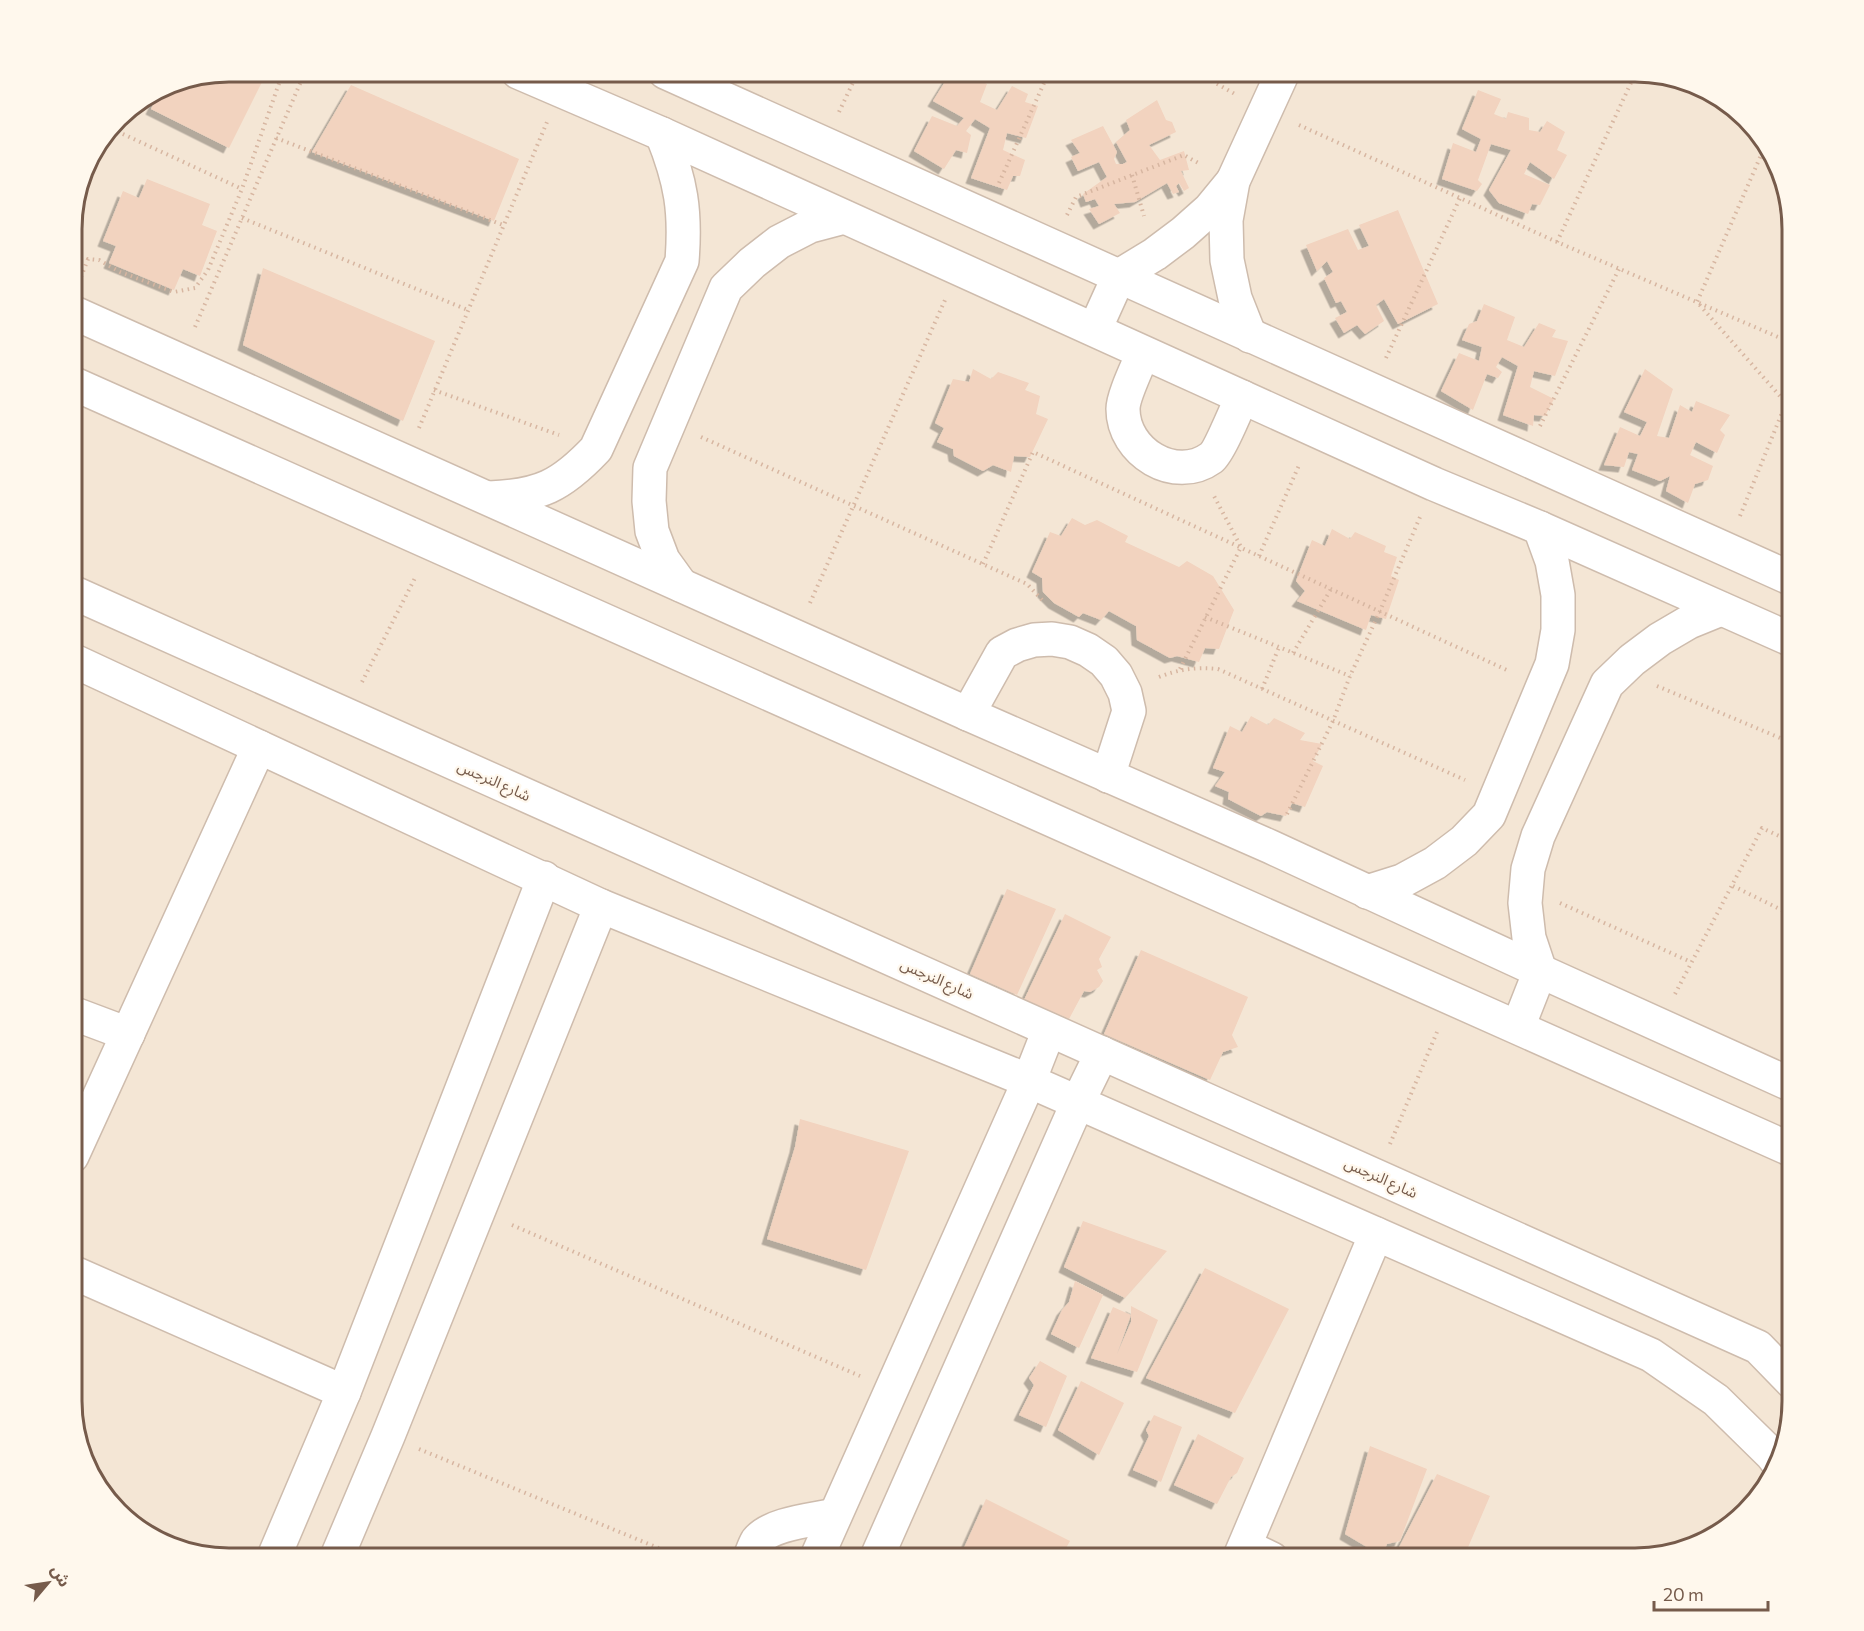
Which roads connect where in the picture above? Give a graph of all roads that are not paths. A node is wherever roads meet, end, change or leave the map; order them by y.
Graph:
1 (542, 83) edge
2 (689, 83) edge
3 (1278, 83) edge
4 (662, 134) junction
5 (1233, 181) junction
6 (844, 217) junction
7 (1119, 276) junction
8 (83, 317) edge
9 (1095, 329) junction
10 (1250, 336) junction
11 (1143, 353) junction
12 (83, 388) edge
13 (1242, 396) junction
14 (489, 498) junction
15 (1540, 528) junction
16 (1781, 574) edge
17 (681, 585) junction
18 (83, 597) edge
19 (1721, 609) junction
20 (1781, 635) edge
21 (83, 665) edge
22 (969, 714) junction
23 (259, 747) junction
24 (1108, 776) junction
25 (544, 878) junction
26 (1367, 892) junction
27 (601, 906) junction
28 (1540, 971) junction
29 (83, 1017) edge
30 (1518, 1027) junction
31 (1049, 1030) junction
32 (128, 1034) junction
33 (1102, 1053) junction
34 (1782, 1080) edge
35 (1029, 1081) junction
36 (1078, 1102) junction
37 (83, 1132) edge
38 (1782, 1145) edge
39 (1376, 1234) junction
40 (83, 1277) edge
41 (1758, 1347) junction
42 (1782, 1358) edge
43 (1782, 1372) edge
44 (344, 1392) junction
45 (1772, 1455) edge
46 (835, 1515) junction
47 (278, 1548) edge
48 (341, 1548) edge
49 (754, 1548) edge
50 (821, 1548) edge
51 (881, 1548) edge
52 (1255, 1548) edge

1 - 4 street
2 - 7 street
3 - 5 street
4 - 6 street
4 - 14 street
5 - 7 street
5 - 10 street
6 - 9 street
6 - 17 street
7 - 9 street
7 - 10 street
8 - 14 street
9 - 11 street
10 - 16 street
11 - 13 street
11 - 13 street
12 - 30 street
13 - 15 street
14 - 17 street
15 - 19 street
15 - 26 street
17 - 22 street
18 - 31 street, شارع النرجس
19 - 20 street
19 - 28 street
21 - 23 street
22 - 24 street
22 - 24 street
23 - 25 street
23 - 32 street
24 - 26 street
25 - 27 street
25 - 44 street
26 - 28 street
27 - 35 street
27 - 48 street
28 - 30 street
28 - 34 street
29 - 32 street
30 - 38 street
31 - 33 street, شارع النرجس
31 - 35 street
32 - 37 street
33 - 36 street
33 - 41 street, شارع النرجس
35 - 36 street
35 - 46 street
36 - 39 street
36 - 51 street
39 - 45 street
39 - 52 street
40 - 44 street
41 - 42 street
41 - 43 street, شارع النرجس
44 - 47 street
46 - 49 street
46 - 50 street

